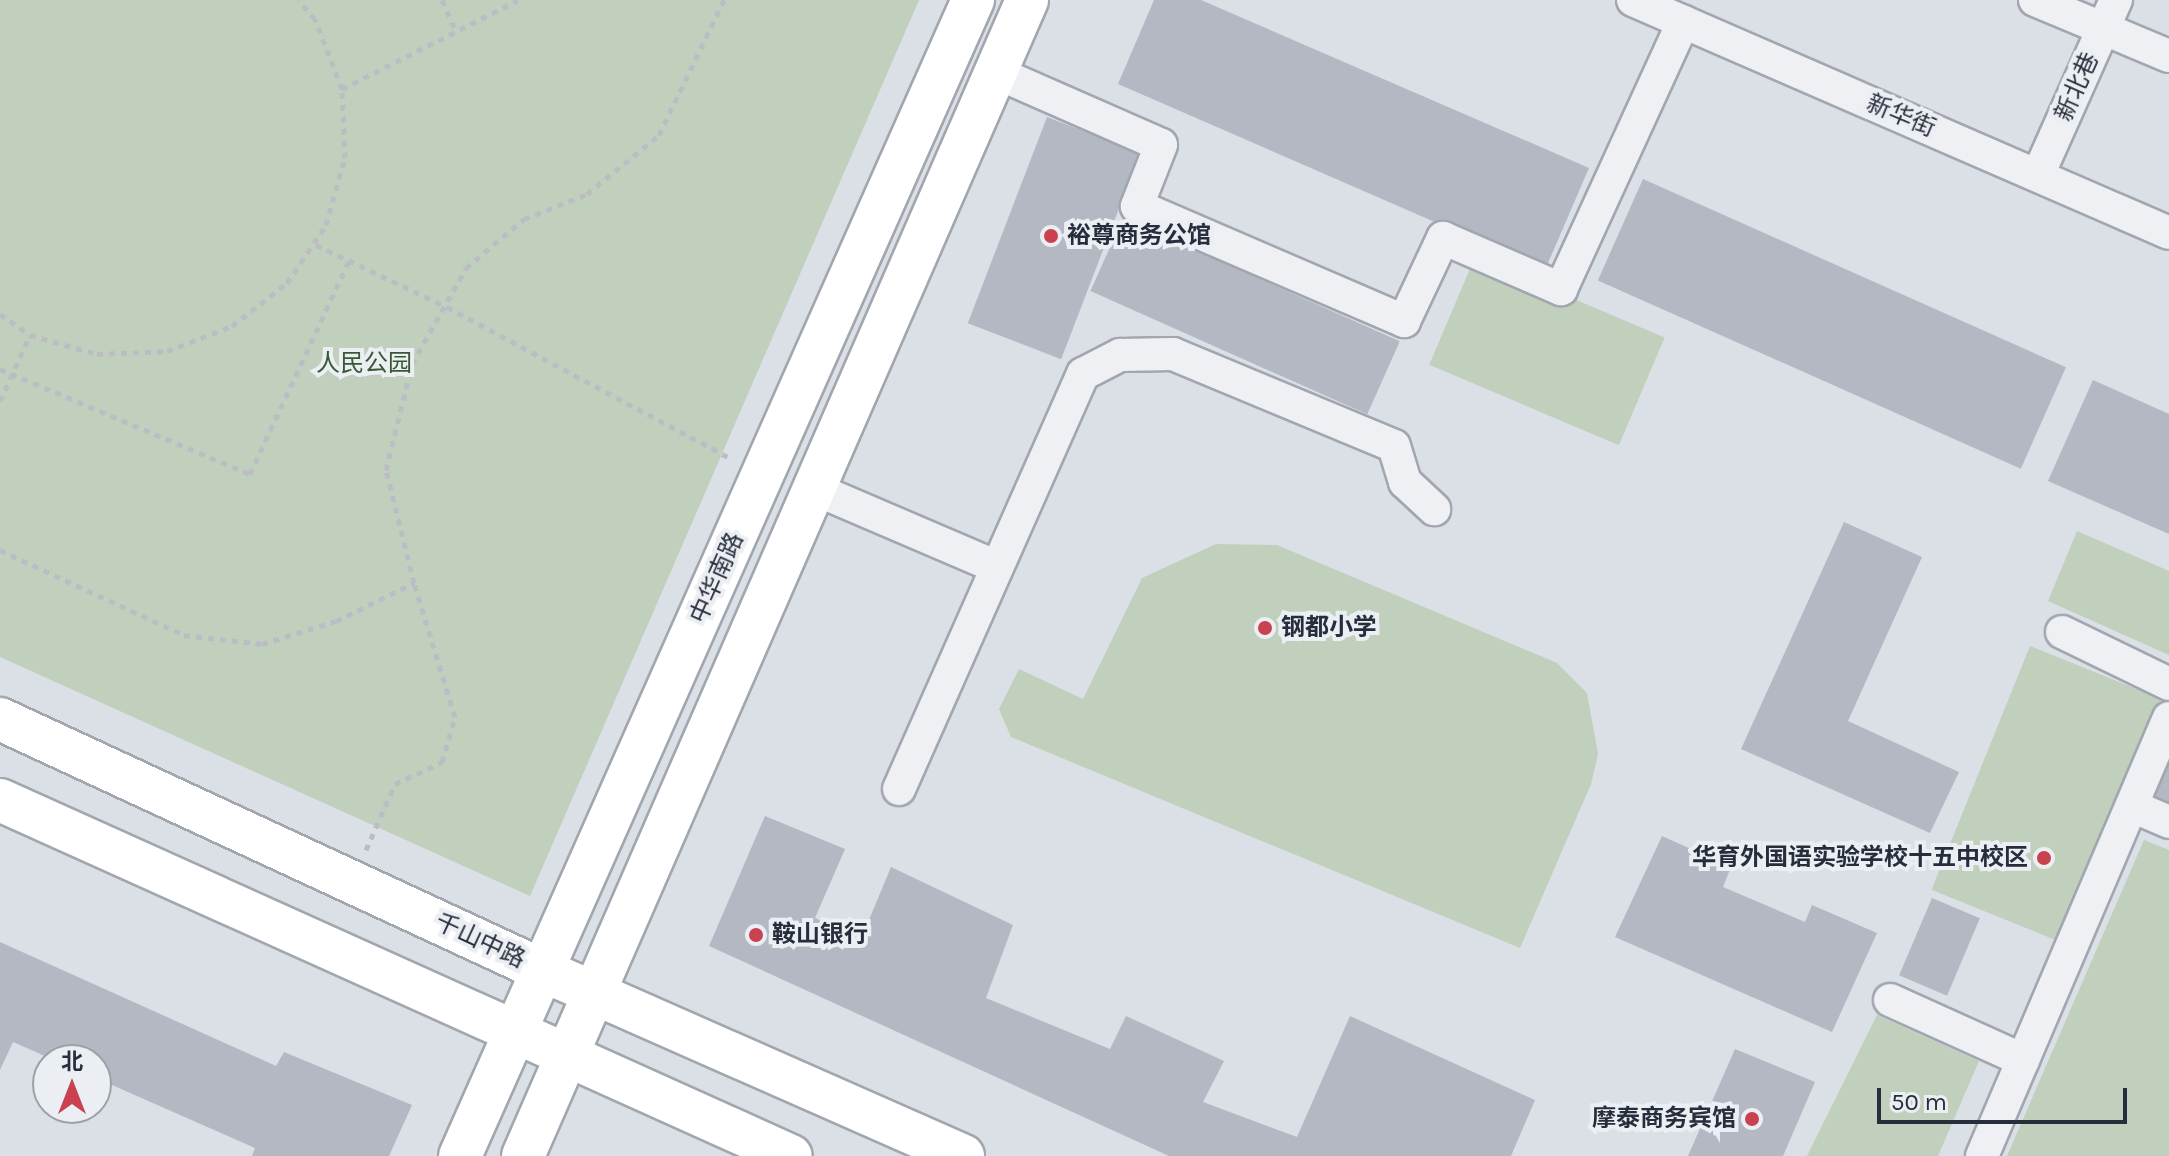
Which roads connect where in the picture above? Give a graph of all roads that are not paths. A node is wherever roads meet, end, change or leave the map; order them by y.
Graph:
1 (973, 0) edge
2 (1027, 0) edge
3 (1633, 0) edge
4 (2035, 0) edge
5 (2110, 14) edge
6 (1683, 22) junction
7 (2169, 56) edge
8 (995, 72) junction
9 (2038, 175) junction
10 (2169, 233) edge
11 (815, 489) junction
12 (1434, 509) dead end
13 (995, 566) junction
14 (2062, 632) dead end
15 (2169, 684) edge
16 (2169, 718) edge
17 (0, 719) edge
18 (899, 789) dead end
19 (0, 800) edge
20 (2132, 806) junction
21 (2169, 822) edge
22 (544, 971) junction
23 (595, 994) junction
24 (1890, 1000) dead end
25 (516, 1032) junction
26 (569, 1057) junction
27 (2023, 1060) junction
28 (460, 1156) edge
29 (523, 1156) edge
30 (791, 1156) edge
31 (963, 1156) edge
32 (1982, 1156) edge

1 - 22 main road, 中华南路
2 - 8 main road
3 - 6 street, 新华街
4 - 5 street
5 - 7 street
5 - 9 street, 新北巷
6 - 8 street
6 - 9 street, 新华街
8 - 11 main road
9 - 10 street, 新华街
11 - 13 street
11 - 23 main road
12 - 13 street
13 - 18 street
14 - 15 street
16 - 20 street
17 - 22 main road, 千山中路
19 - 25 main road
20 - 21 street
20 - 27 street
22 - 23 main road, 千山中路
22 - 25 main road, 中华南路
23 - 26 main road
23 - 31 main road, 千山中路
24 - 27 street
25 - 26 main road
25 - 28 main road, 中华南路
26 - 29 main road
26 - 30 main road
27 - 32 street

